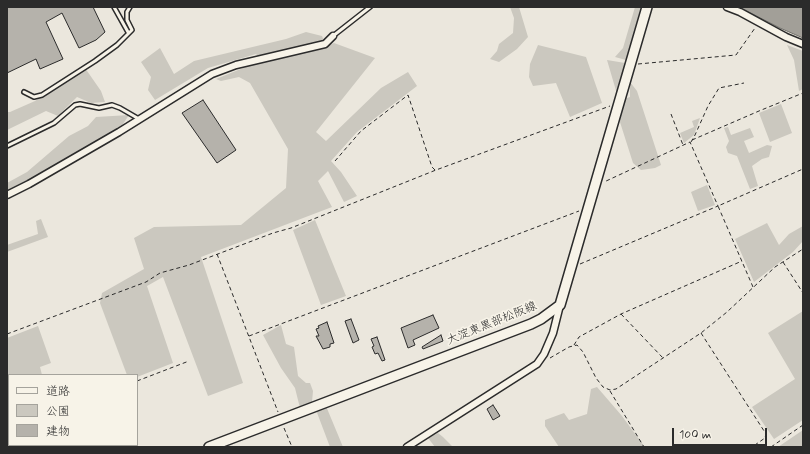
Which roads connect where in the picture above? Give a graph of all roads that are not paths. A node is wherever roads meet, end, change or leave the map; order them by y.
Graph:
1 (114, 7) edge
2 (130, 7) edge
3 (370, 7) edge
4 (647, 7) edge
5 (727, 7) edge
6 (128, 32) junction
7 (333, 36) joint
8 (803, 44) edge
9 (24, 92) dead end
10 (138, 119) junction
11 (7, 146) edge
12 (7, 194) edge
13 (560, 305) junction
14 (209, 447) edge
15 (407, 447) edge

1 - 6 lane
2 - 6 lane
3 - 7 lane
4 - 13 main road
5 - 8 street
6 - 9 lane
7 - 10 street
10 - 11 lane
10 - 12 street
13 - 14 main road, 大淀東黒部松阪線
13 - 15 street

